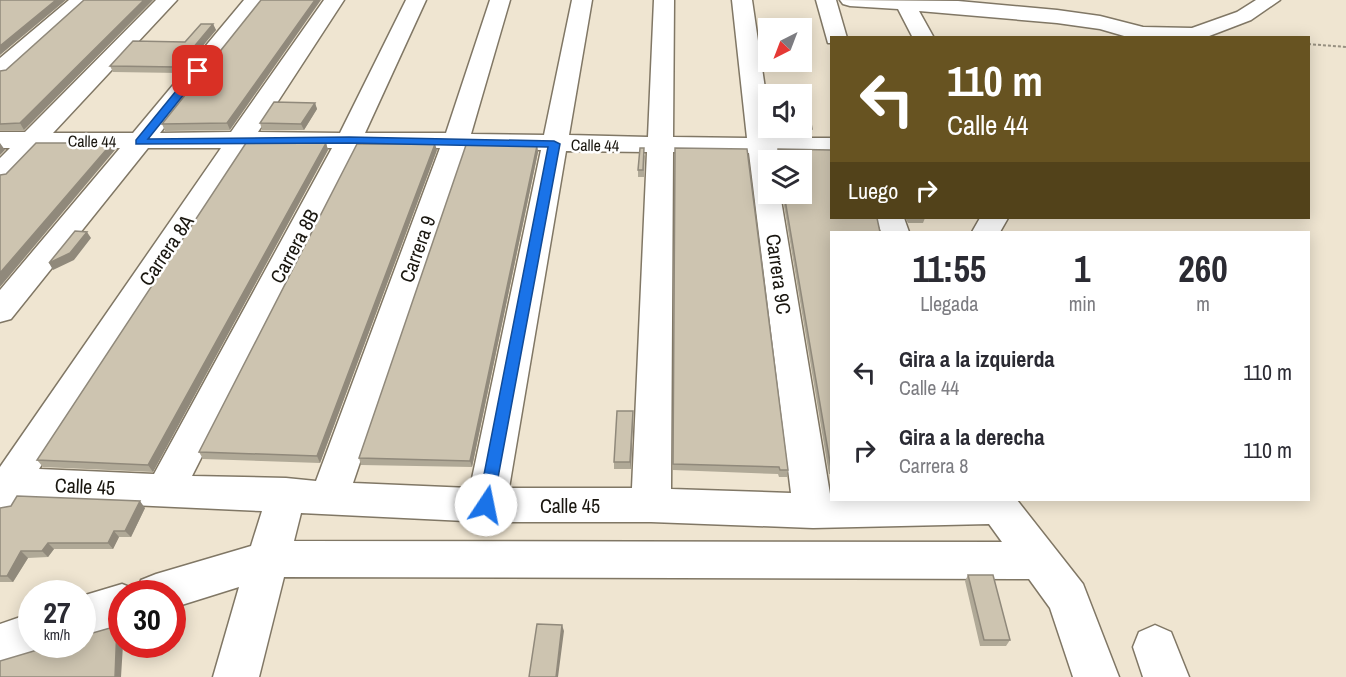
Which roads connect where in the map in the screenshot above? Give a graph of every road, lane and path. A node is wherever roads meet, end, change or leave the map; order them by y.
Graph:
1 (81, 0) edge
2 (167, 0) edge
3 (255, 0) edge
4 (334, 0) edge
5 (416, 0) edge
6 (500, 0) edge
7 (582, 0) edge
8 (664, 0) edge
9 (742, 0) edge
10 (826, 0) edge
11 (850, 0) edge
12 (1270, 0) edge
13 (906, 5) junction
14 (1146, 35) edge
15 (835, 36) edge
16 (923, 36) edge
17 (1310, 44) edge
18 (1346, 47) edge
19 (0, 70) edge
20 (0, 140) edge
21 (32, 140) junction
22 (349, 140) junction
23 (241, 141) junction
24 (456, 141) junction
25 (140, 142) junction
26 (554, 144) junction
27 (661, 146) junction
28 (762, 146) junction
29 (830, 146) edge
30 (0, 172) edge
31 (0, 311) edge
32 (4, 489) edge
33 (166, 489) junction
34 (286, 494) junction
35 (328, 497) junction
36 (995, 503) edge
37 (486, 505) junction
38 (651, 505) junction
39 (813, 511) junction
40 (270, 559) junction
41 (1041, 561) junction
42 (186, 585) edge
43 (18, 639) edge
44 (0, 645) edge
45 (236, 677) edge
46 (1096, 677) edge

1 - 19 street
2 - 21 street
3 - 25 street
4 - 23 street, Carrera 8A
5 - 22 street, Carrera 8B
6 - 24 street, Carrera 9
7 - 26 street
8 - 27 street
9 - 28 street, Carrera 9C
10 - 15 street
11 - 13 street
12 - 14 street
13 - 14 street
13 - 16 street
17 - 18 path
20 - 21 street, Calle 44
21 - 25 street, Calle 44
21 - 30 street
22 - 23 street, Calle 44
22 - 24 street, Calle 44
22 - 33 street, Carrera 8B
23 - 25 street, Calle 44
23 - 32 street, Carrera 8A
24 - 26 street, Calle 44
24 - 35 street, Carrera 9
25 - 31 street
26 - 27 street, Calle 44
26 - 37 street
27 - 28 street, Calle 44
27 - 38 street
28 - 29 street, Calle 44
28 - 39 street, Carrera 9C
32 - 33 street, Calle 45
33 - 34 street, Calle 45
34 - 35 street, Calle 45
34 - 40 street
35 - 37 street, Calle 45
36 - 39 street, Calle 45
36 - 41 street
37 - 38 street, Calle 45
38 - 39 street, Calle 45
40 - 41 street
40 - 42 street
40 - 45 street
41 - 46 street
43 - 44 street

